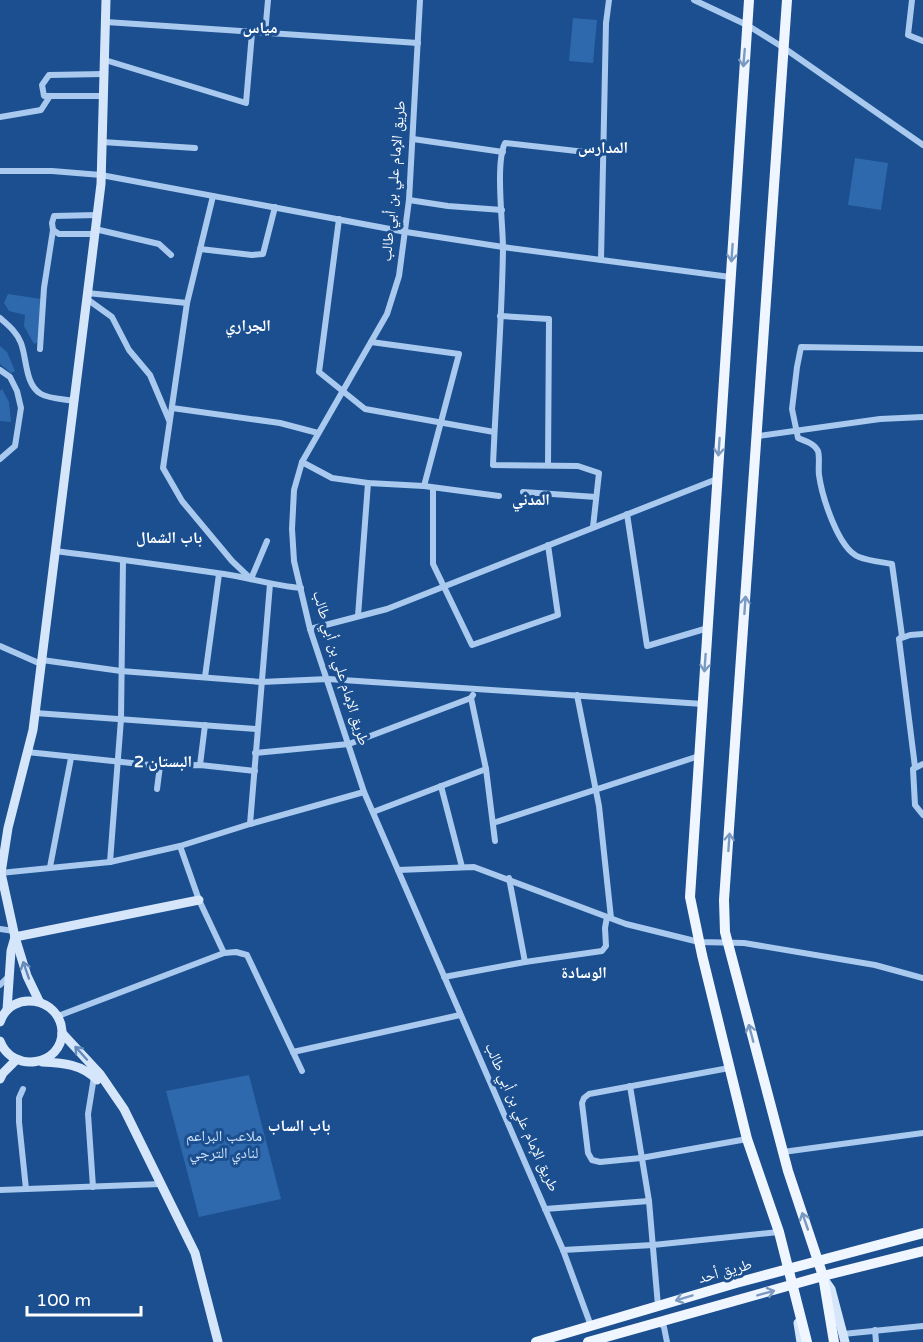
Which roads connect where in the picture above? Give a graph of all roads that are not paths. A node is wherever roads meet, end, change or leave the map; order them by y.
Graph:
1 (106, 0) edge
2 (268, 0) edge
3 (420, 0) edge
4 (609, 0) edge
5 (694, 0) edge
6 (749, 0) edge
7 (787, 0) edge
8 (912, 0) edge
9 (106, 22) junction
10 (747, 25) junction
11 (252, 33) junction
12 (265, 34) junction
13 (923, 41) edge
14 (418, 43) junction
15 (783, 48) junction
16 (105, 60) junction
17 (104, 74) junction
18 (50, 96) junction
19 (104, 96) junction
20 (0, 117) edge
21 (413, 139) junction
22 (102, 142) junction
23 (923, 145) edge
24 (195, 148) dead end
25 (503, 152) junction
26 (603, 154) junction
27 (0, 171) edge
28 (101, 175) junction
29 (213, 196) junction
30 (409, 200) junction
31 (275, 207) junction
32 (502, 210) junction
33 (97, 215) junction
34 (339, 219) junction
35 (53, 230) junction
36 (95, 231) junction
37 (406, 232) junction
38 (503, 247) junction
39 (200, 249) junction
40 (171, 255) dead end
41 (601, 260) junction
42 (730, 276) junction
43 (87, 296) junction
44 (187, 303) junction
45 (500, 316) junction
46 (0, 318) edge
47 (371, 342) junction
48 (40, 349) dead end
49 (923, 349) edge
50 (0, 370) edge
51 (343, 390) junction
52 (74, 401) junction
53 (172, 408) junction
54 (923, 417) edge
55 (170, 421) junction
56 (441, 421) junction
57 (797, 430) junction
58 (494, 432) junction
59 (318, 433) junction
60 (758, 435) junction
61 (0, 459) edge
62 (302, 462) junction
63 (548, 465) junction
64 (717, 479) junction
65 (368, 483) junction
66 (424, 486) junction
67 (433, 488) junction
68 (523, 492) dead end
69 (499, 496) dead end
70 (597, 496) junction
71 (627, 514) junction
72 (593, 528) junction
73 (267, 541) dead end
74 (548, 545) junction
75 (55, 551) junction
76 (123, 560) junction
77 (219, 574) junction
78 (251, 579) junction
79 (270, 584) junction
80 (443, 586) junction
81 (301, 588) junction
82 (358, 616) junction
83 (708, 628) junction
84 (310, 629) junction
85 (923, 634) edge
86 (899, 639) junction
87 (0, 646) edge
88 (41, 662) junction
89 (122, 671) junction
90 (205, 677) junction
91 (328, 679) junction
92 (261, 682) junction
93 (476, 689) junction
94 (577, 695) junction
95 (471, 698) junction
96 (703, 704) junction
97 (35, 713) junction
98 (121, 719) junction
99 (205, 725) junction
100 (257, 729) junction
101 (349, 744) junction
102 (27, 752) junction
103 (255, 753) junction
104 (699, 756) junction
105 (71, 758) junction
106 (117, 762) junction
107 (923, 764) edge
108 (200, 765) junction
109 (160, 766) junction
110 (915, 767) junction
111 (486, 769) junction
112 (255, 771) junction
113 (441, 786) junction
114 (157, 789) dead end
115 (596, 789) junction
116 (364, 792) junction
117 (373, 812) junction
118 (923, 815) edge
119 (493, 823) junction
120 (250, 824) junction
121 (4, 826) edge
122 (495, 841) dead end
123 (180, 846) junction
124 (110, 862) junction
125 (50, 867) junction
126 (462, 867) junction
127 (398, 870) junction
128 (0, 873) edge
129 (508, 878) junction
130 (199, 900) junction
131 (609, 917) junction
132 (0, 929) edge
133 (14, 934) junction
134 (699, 942) junction
135 (728, 942) junction
136 (224, 953) junction
137 (525, 962) junction
138 (10, 975) junction
139 (444, 977) junction
140 (923, 978) edge
141 (0, 985) edge
142 (39, 1001) junction
143 (7, 1010) junction
144 (460, 1015) junction
145 (58, 1016) junction
146 (0, 1022) edge
147 (62, 1033) junction
148 (0, 1041) edge
149 (293, 1052) junction
150 (16, 1060) junction
151 (40, 1061) junction
152 (729, 1068) junction
153 (302, 1071) dead end
154 (94, 1076) junction
155 (0, 1079) edge
156 (630, 1086) junction
157 (23, 1089) dead end
158 (123, 1109) junction
159 (923, 1133) edge
160 (747, 1139) junction
161 (783, 1152) junction
162 (641, 1158) junction
163 (161, 1184) junction
164 (93, 1187) junction
165 (26, 1189) junction
166 (0, 1190) edge
167 (649, 1201) junction
168 (545, 1209) junction
169 (779, 1232) junction
170 (923, 1233) edge
171 (653, 1245) junction
172 (564, 1250) junction
173 (923, 1251) edge
174 (818, 1260) junction
175 (789, 1269) junction
176 (823, 1276) junction
177 (792, 1285) junction
178 (658, 1306) junction
179 (660, 1323) junction
180 (591, 1326) junction
181 (923, 1326) edge
182 (875, 1330) junction
183 (841, 1339) edge
184 (602, 1340) edge
185 (218, 1342) edge
186 (536, 1342) edge
187 (588, 1342) edge
188 (667, 1342) edge
189 (801, 1342) edge
190 (807, 1342) edge
191 (876, 1342) edge

1 - 9 street
2 - 12 street
3 - 14 street, طريق الإمام علي بن أبي طالب
4 - 26 street
5 - 10 street
6 - 10 main road
7 - 15 main road
8 - 13 street
9 - 11 street
9 - 16 street
10 - 15 street
10 -> 42 main road
11 - 12 street
11 - 16 street
12 - 14 street
14 - 21 street, طريق الإمام علي بن أبي طالب
15 - 23 street
15 - 60 main road
16 - 17 street
17 - 18 street
17 - 19 street
18 - 19 street
18 - 20 street
19 - 22 street
21 - 25 street
21 - 30 street, طريق الإمام علي بن أبي طالب
22 - 24 street
22 - 28 street
25 - 26 street
25 - 32 street
26 - 41 street
27 - 28 street
28 - 29 street
28 - 33 street
29 - 31 street
29 - 39 street
30 - 32 street
30 - 37 street, طريق الإمام علي بن أبي طالب
31 - 34 street
31 - 39 street
32 - 38 street
33 - 35 street
33 - 36 street
34 - 37 street
34 - 51 street
35 - 36 street
35 - 48 street
36 - 40 street
36 - 43 street
37 - 38 street
37 - 47 street, طريق الإمام علي بن أبي طالب
38 - 41 street
38 - 45 street
39 - 44 street
41 - 42 street
42 -> 64 main road
43 - 44 street
43 - 52 street
43 - 55 street
44 - 53 street
45 - 58 street
45 - 63 street
46 - 52 street
47 - 51 street, طريق الإمام علي بن أبي طالب
47 - 56 street
49 - 57 street
50 - 61 street
51 - 56 street
51 - 59 street, طريق الإمام علي بن أبي طالب
52 - 75 street
53 - 55 street
53 - 59 street
54 - 57 street
55 - 78 street
56 - 58 street
56 - 66 street
57 - 60 street
57 - 86 street
58 - 63 street
59 - 62 street, طريق الإمام علي بن أبي طالب
135 -> 60 main road
62 - 65 street
62 - 81 street, طريق الإمام علي بن أبي طالب
63 - 70 street
64 - 71 street
64 - 83 main road
65 - 66 street
65 - 82 street
66 - 67 street
67 - 69 street
67 - 80 street
68 - 70 street
70 - 72 street
71 - 72 street
71 - 83 street
72 - 74 street
73 - 78 street
74 - 80 street
74 - 80 street
75 - 76 street
75 - 88 street
76 - 77 street
76 - 89 street
77 - 78 street
77 - 90 street
78 - 79 street
79 - 81 street
79 - 92 street
80 - 82 street
81 - 84 street, طريق الإمام علي بن أبي طالب
82 - 84 street
83 -> 96 main road
84 - 91 street, طريق الإمام علي بن أبي طالب
85 - 86 street
86 - 110 street
87 - 88 street
88 - 89 street
88 - 97 street
89 - 90 street
89 - 98 street
90 - 92 street
91 - 92 street
91 - 93 street
91 - 101 street, طريق الإمام علي بن أبي طالب
92 - 100 street
93 - 94 street
93 - 95 street
94 - 96 street
94 - 115 street
95 - 101 street
95 - 111 street
96 - 104 main road
97 - 98 street
97 - 102 street
98 - 99 street
98 - 106 street
99 - 100 street
99 - 108 street
100 - 103 street
101 - 103 street
101 - 116 street, طريق الإمام علي بن أبي طالب
102 - 105 street
102 - 121 street
103 - 112 street
104 - 115 street
104 - 134 main road
105 - 106 street
105 - 125 street
106 - 109 street
106 - 124 street
107 - 110 street
108 - 109 street
108 - 112 street
109 - 114 street
110 - 118 street
111 - 113 street
111 - 119 street
112 - 120 street
113 - 117 street
113 - 126 street
115 - 119 street
115 - 131 street
116 - 117 street, طريق الإمام علي بن أبي طالب
116 - 120 street
117 - 127 street, طريق الإمام علي بن أبي طالب
119 - 122 street
120 - 123 street
121 - 128 street
123 - 124 street
123 - 130 street
124 - 125 street
125 - 128 street
126 - 127 street
126 - 129 street
127 - 139 street, طريق الإمام علي بن أبي طالب
128 - 133 street
129 - 131 street
129 - 137 street
130 - 133 street
130 - 136 street
131 - 134 street
131 - 137 street
132 - 133 street
133 - 138 street
142 -> 133 street
134 - 135 street
134 - 152 main road
135 - 140 street
161 -> 135 main road
136 - 145 street
136 - 149 street
137 - 139 street
138 - 141 street
138 - 143 street
139 - 144 street, طريق الإمام علي بن أبي طالب
142 - 143 street
142 - 145 street
143 - 146 street
144 - 149 street
144 - 168 street, طريق الإمام علي بن أبي طالب
145 - 147 street
147 - 151 street
158 -> 147 street
148 - 150 street
149 - 153 street
150 - 151 street
150 - 155 street
151 - 154 street
152 - 156 street
152 - 160 main road
154 - 158 street
154 - 164 street
156 - 162 street
156 - 162 street
157 - 165 street
158 - 163 street
159 - 161 street
160 - 162 street
160 - 169 main road
174 -> 161 main road
162 - 167 street
163 - 164 street
163 - 185 street
164 - 165 street
165 - 166 street
167 - 168 street
167 - 171 street
168 - 172 street, طريق الإمام علي بن أبي طالب
169 - 171 street
169 - 175 main road
170 - 174 main road, طريق أحد
171 - 172 street
171 - 178 street
172 - 180 street, طريق الإمام علي بن أبي طالب
173 - 176 main road, طريق أحد
174 - 175 main road, طريق أحد
174 - 176 main road
175 - 177 main road
175 -> 178 main road, طريق أحد
176 - 177 main road, طريق أحد
176 - 183 main road
179 -> 177 main road, طريق أحد
177 - 189 street
177 - 190 main road
178 - 180 main road, طريق أحد
179 - 184 main road, طريق أحد
179 - 188 street
180 - 186 main road, طريق أحد
181 - 182 street
182 - 183 street
182 - 191 street
184 - 187 main road, طريق أحد

